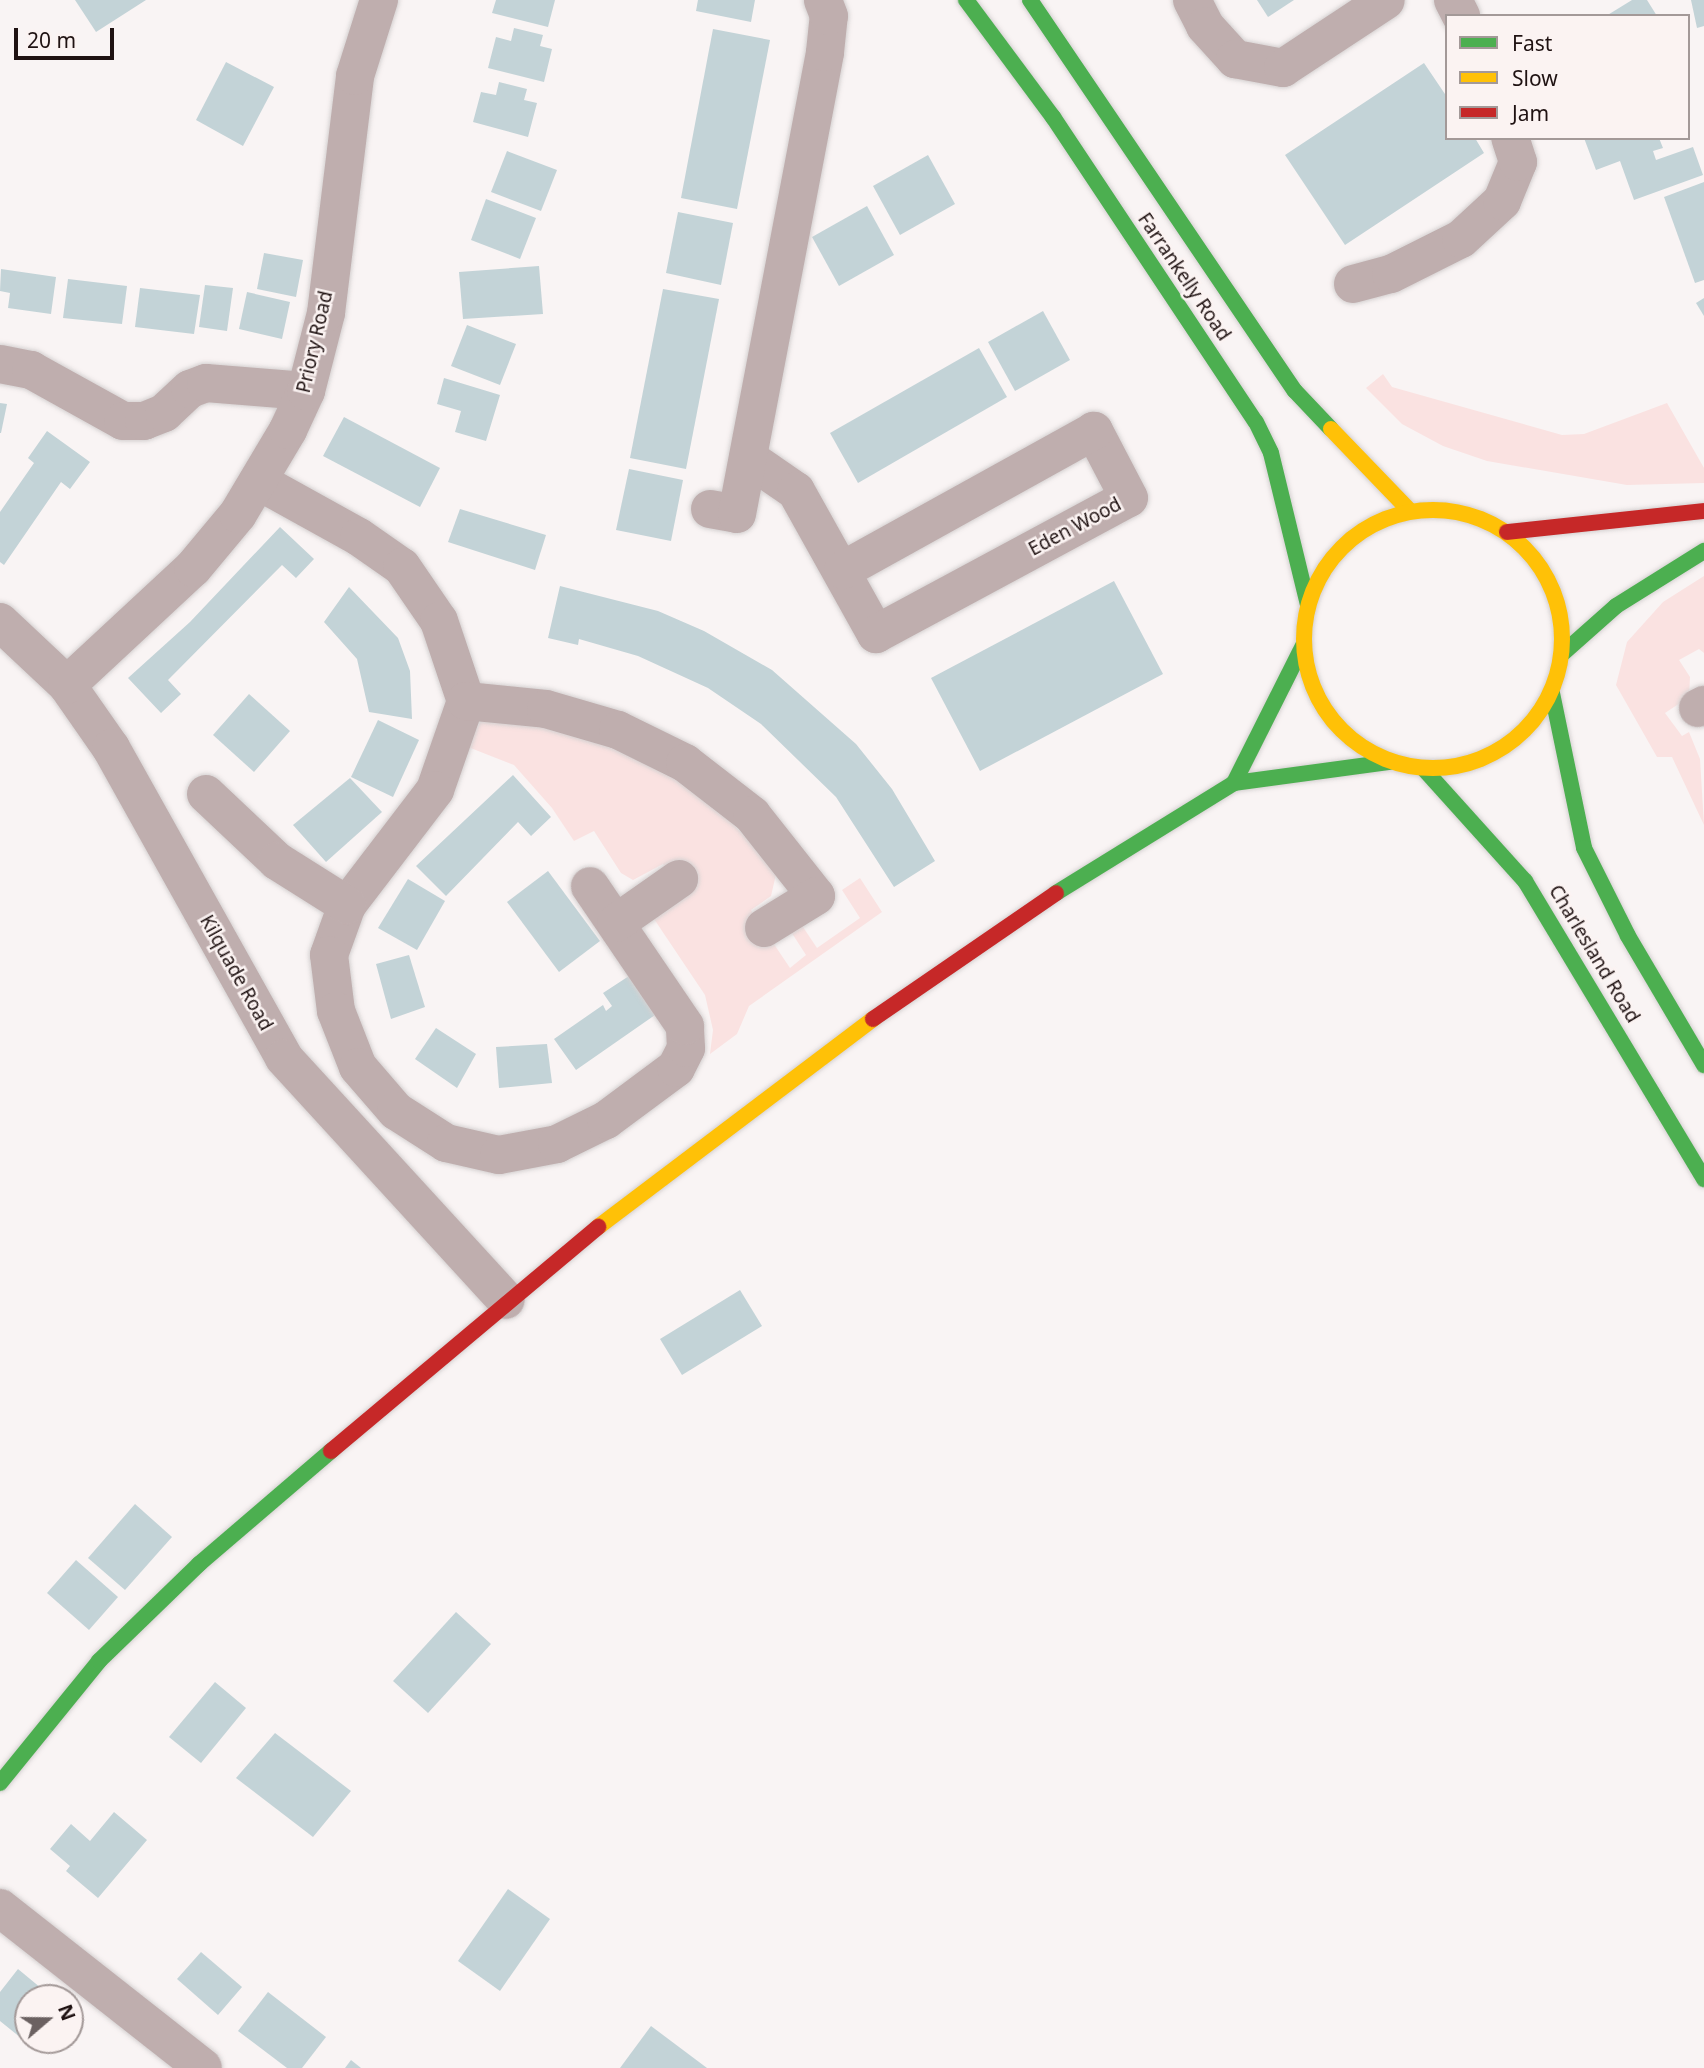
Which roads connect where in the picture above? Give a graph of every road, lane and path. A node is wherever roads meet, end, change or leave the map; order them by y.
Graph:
1 (379, 0) edge
2 (823, 0) edge
3 (966, 0) edge
4 (1030, 0) edge
5 (1192, 0) edge
6 (1386, 0) edge
7 (1511, 140) edge
8 (1353, 284) dead end
9 (0, 364) edge
10 (306, 391) junction
11 (748, 458) junction
12 (258, 481) junction
13 (710, 509) dead end
14 (1410, 511) junction
15 (1704, 511) edge
16 (1507, 532) junction
17 (1704, 551) edge
18 (843, 570) junction
19 (1308, 605) junction
20 (0, 622) edge
21 (1303, 646) junction
22 (1562, 654) junction
23 (67, 685) junction
24 (1552, 693) junction
25 (466, 701) junction
26 (1390, 762) junction
27 (1424, 769) junction
28 (1234, 783) junction
29 (206, 794) dead end
30 (679, 879) dead end
31 (590, 886) dead end
32 (347, 905) junction
33 (616, 923) junction
34 (764, 928) dead end
35 (1704, 1065) edge
36 (1704, 1179) edge
37 (506, 1300) junction
38 (0, 1783) edge
39 (0, 1908) edge
40 (203, 2068) edge

1 - 10 street, Priory Road
2 - 11 street
3 - 19 main road, Farrankelly Road
4 - 14 main road, Farrankelly Road
5 - 6 street
7 - 8 street
9 - 10 street
10 - 12 street, Priory Road
11 - 13 street
11 - 18 street, Eden Wood
12 - 23 street, Priory Road
12 - 25 street
14 - 16 main road
14 - 19 main road
15 - 16 main road
16 - 22 main road
17 - 22 main road
18 - 18 street, Eden Wood
19 - 21 main road
20 - 23 street, Kilquade Road
21 - 26 main road
21 - 28 main road
22 - 24 main road
23 - 37 street, Kilquade Road
24 - 27 main road
24 - 35 main road, Charlesland Road
25 - 32 street
25 - 34 street
26 - 27 main road
26 - 28 main road
27 - 36 main road, Charlesland Road
28 - 37 main road
29 - 32 street
30 - 33 street
31 - 33 street
32 - 33 street
37 - 38 main road
39 - 40 street

